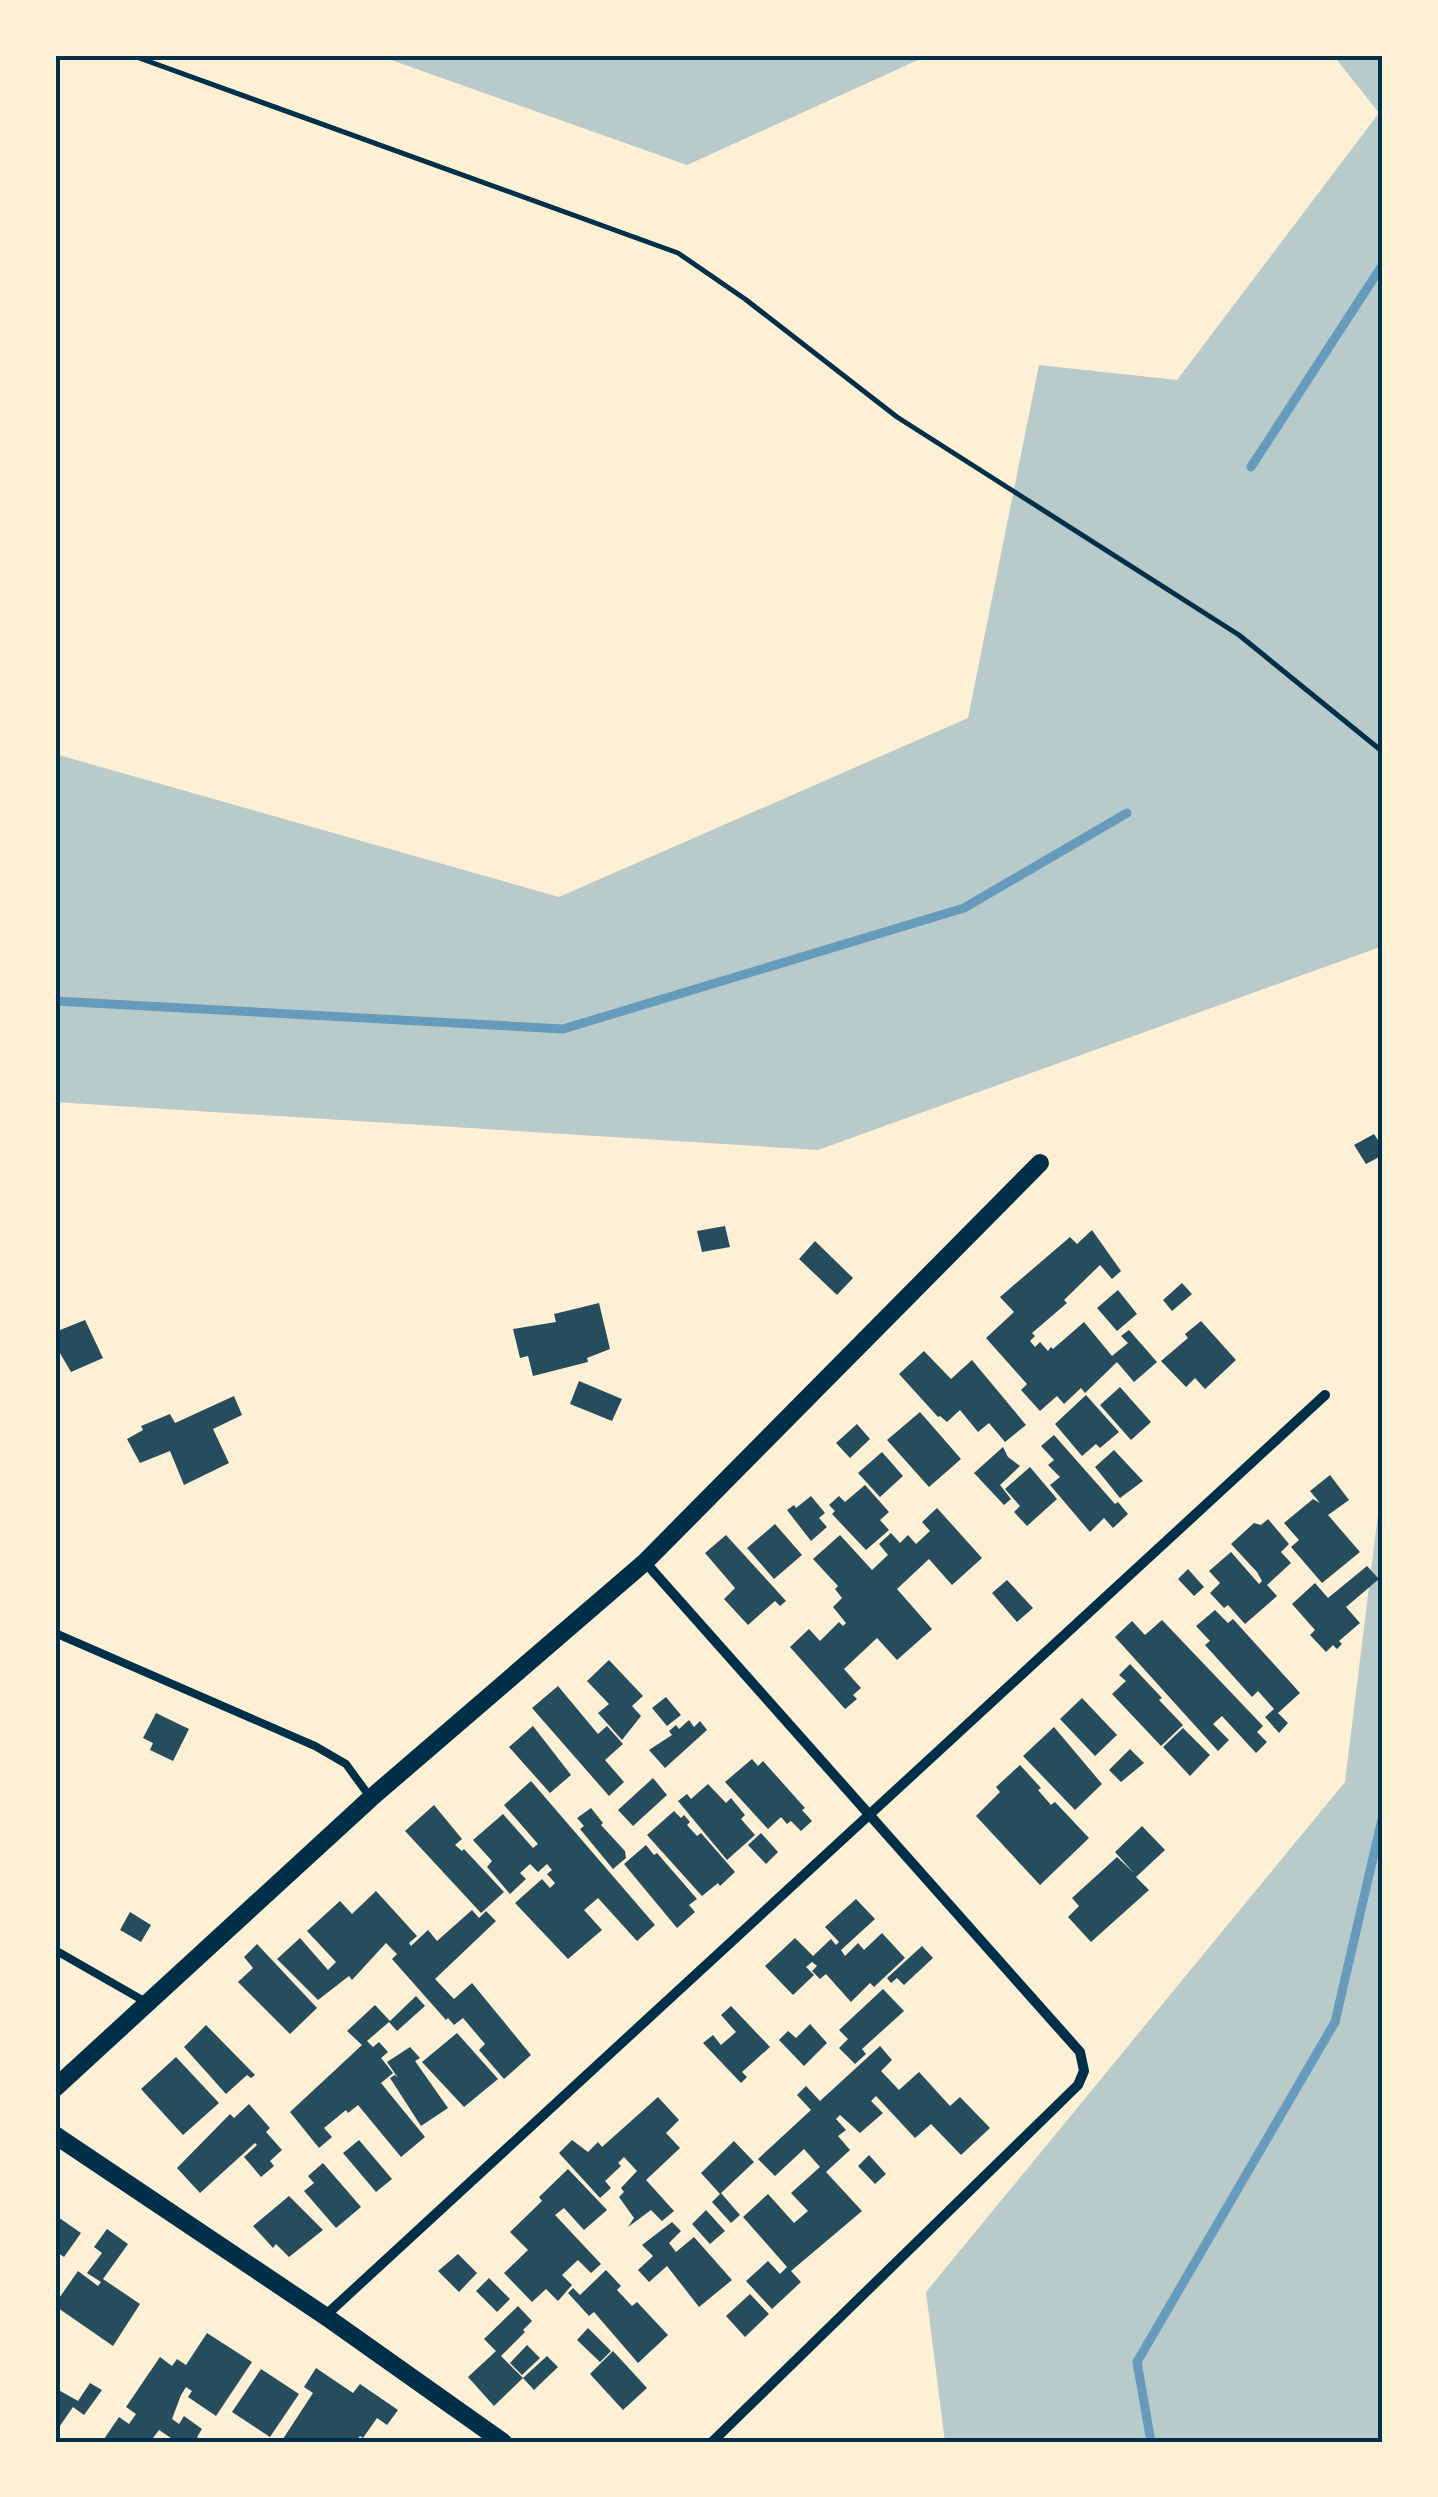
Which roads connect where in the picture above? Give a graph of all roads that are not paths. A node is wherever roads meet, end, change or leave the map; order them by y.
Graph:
1 (1040, 1163) dead end
2 (1325, 1395) dead end
3 (645, 1562) junction
4 (55, 1633) edge
5 (371, 1798) junction
6 (871, 1816) junction
7 (55, 1950) edge
8 (148, 2004) junction
9 (55, 2088) edge
10 (55, 2136) edge
11 (326, 2316) junction
12 (502, 2442) edge
13 (712, 2442) edge

1 - 3 street
2 - 6 street
3 - 5 street
3 - 6 street
4 - 5 lane
5 - 8 street
6 - 11 street
6 - 13 street
7 - 8 lane
8 - 9 street
10 - 11 street
11 - 12 street

